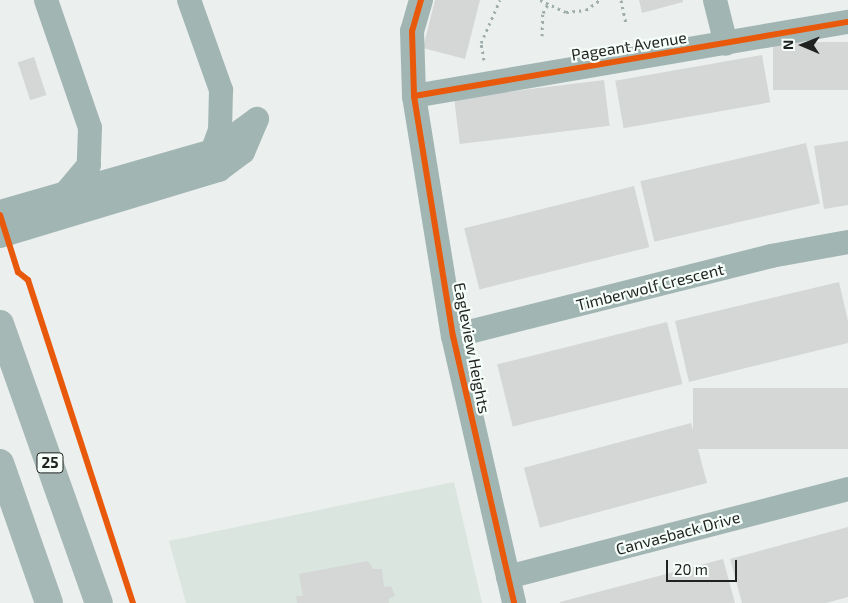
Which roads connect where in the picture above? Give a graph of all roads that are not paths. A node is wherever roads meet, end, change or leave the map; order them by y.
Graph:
1 (46, 0) edge
2 (189, 0) edge
3 (421, 0) edge
4 (715, 0) edge
5 (848, 22) edge
6 (726, 44) junction
7 (414, 96) junction
8 (213, 151) junction
9 (144, 172) junction
10 (194, 178) junction
11 (164, 187) junction
12 (68, 190) junction
13 (0, 212) edge
14 (0, 236) edge
15 (848, 242) edge
16 (0, 324) edge
17 (453, 336) junction
18 (0, 463) edge
19 (848, 489) edge
20 (508, 577) junction
21 (49, 603) edge
22 (99, 603) edge
23 (514, 603) edge

1 - 12 street
2 - 8 street
3 - 7 street, Eagleview Heights
4 - 6 street
5 - 6 street, Pageant Avenue
6 - 7 street, Pageant Avenue
7 - 17 street, Eagleview Heights
8 - 9 street
8 - 10 street
8 - 10 street
9 - 11 street
9 - 12 street
10 - 11 street
11 - 14 street
12 - 13 street
15 - 17 street, Timberwolf Crescent
16 - 22 main road, 25
17 - 20 street, Eagleview Heights
18 - 21 main road
19 - 20 street, Canvasback Drive
20 - 23 street, Eagleview Heights

